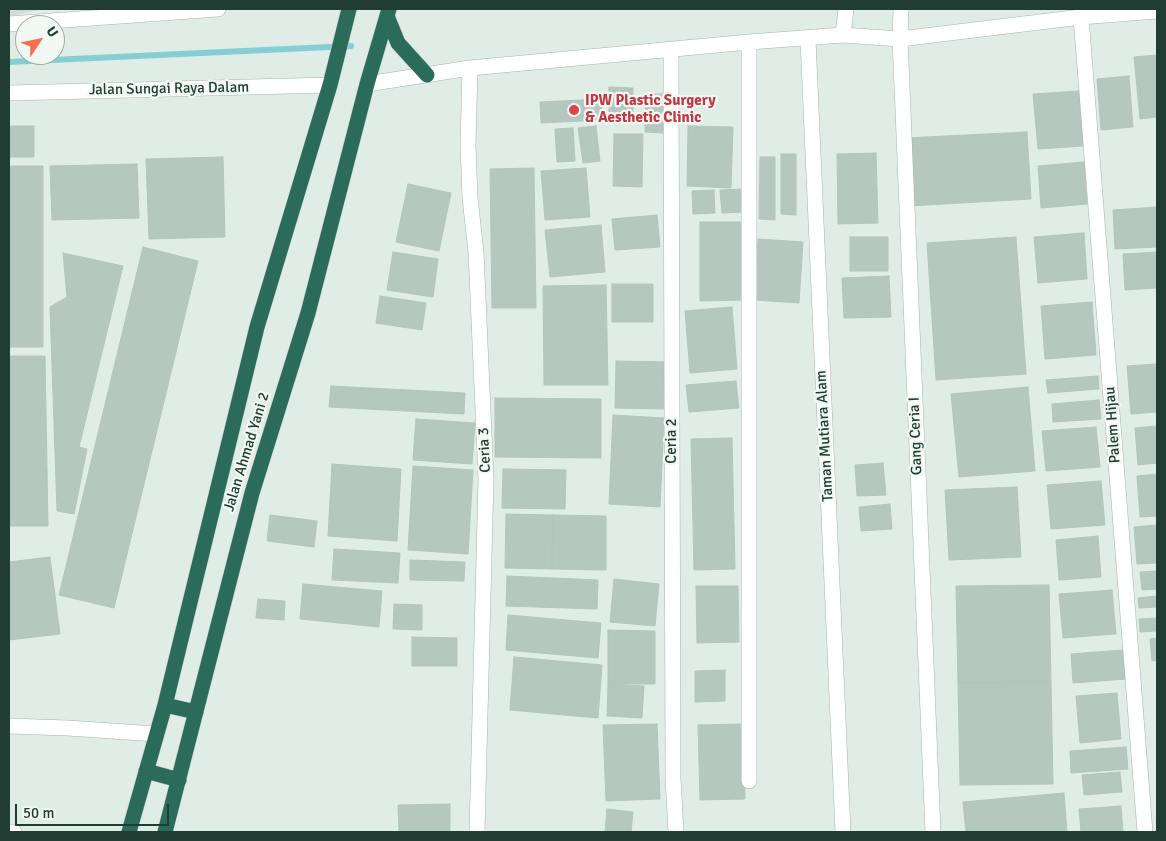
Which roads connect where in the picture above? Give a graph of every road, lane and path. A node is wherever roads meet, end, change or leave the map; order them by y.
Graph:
1 (218, 9) edge
2 (349, 9) edge
3 (846, 9) edge
4 (900, 9) edge
5 (1157, 11) edge
6 (388, 12) edge
7 (1081, 17) junction
8 (9, 24) edge
9 (843, 35) junction
10 (900, 39) junction
11 (808, 40) junction
12 (749, 42) junction
13 (671, 50) junction
14 (470, 68) junction
15 (427, 75) junction
16 (367, 84) junction
17 (330, 85) junction
18 (9, 93) edge
19 (165, 705) junction
20 (196, 712) junction
21 (9, 726) edge
22 (156, 734) junction
23 (146, 771) junction
24 (179, 780) junction
25 (750, 781) dead end
26 (9, 832) edge
27 (14, 832) edge
28 (129, 832) edge
29 (166, 832) edge
30 (477, 832) edge
31 (676, 832) edge
32 (843, 832) edge
33 (933, 832) edge
34 (1145, 832) edge

1 - 8 street
2 - 17 highway, Jalan Ahmad Yani 2
3 - 9 street
4 - 10 street, Gang Ceria I
5 - 7 street
6 - 15 highway
6 - 16 highway, Jalan Ahmad Yani 2
7 - 10 street
7 - 34 street, Palem Hijau
9 - 10 street
9 - 11 street
10 - 33 street, Gang Ceria I
11 - 12 street
11 - 32 street, Taman Mutiara Alam
12 - 13 street
12 - 25 street
13 - 14 street
13 - 31 street, Ceria 2
14 - 15 street
14 - 30 street, Ceria 3
15 - 16 street
16 - 20 highway, Jalan Ahmad Yani 2
17 - 18 street, Jalan Sungai Raya Dalam
17 - 19 highway, Jalan Ahmad Yani 2
19 - 20 highway
19 - 22 highway, Jalan Ahmad Yani 2
20 - 24 highway, Jalan Ahmad Yani 2
21 - 22 street
22 - 23 highway, Jalan Ahmad Yani 2
23 - 24 highway
23 - 28 highway, Jalan Ahmad Yani 2
24 - 29 highway, Jalan Ahmad Yani 2
26 - 27 street

